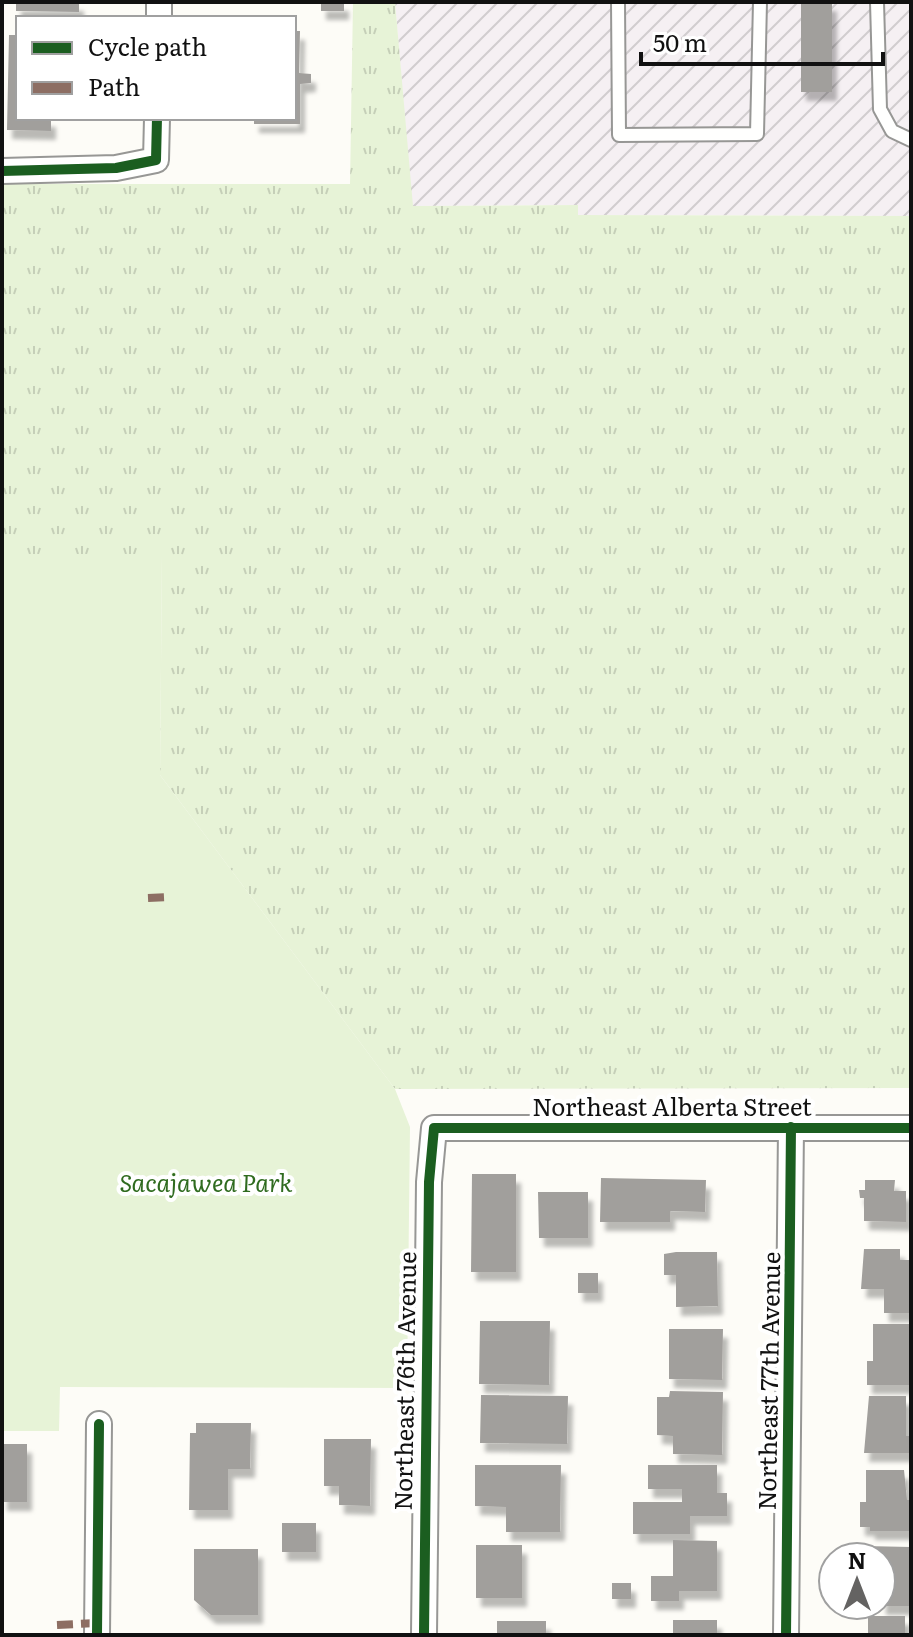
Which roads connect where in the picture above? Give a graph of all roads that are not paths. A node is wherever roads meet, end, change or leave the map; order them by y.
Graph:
1 (618, 2) edge
2 (760, 2) edge
3 (877, 2) edge
4 (157, 120) edge
5 (911, 140) edge
6 (2, 171) edge
7 (791, 1127) junction
8 (434, 1128) joint
9 (911, 1128) edge
10 (99, 1424) dead end
11 (97, 1635) edge
12 (424, 1635) edge
13 (786, 1635) edge

1 - 2 lane
3 - 5 lane
4 - 6 street
7 - 8 street, Northeast Alberta Street
7 - 9 street, Northeast Alberta Street
7 - 13 street, Northeast 77th Avenue
8 - 12 street, Northeast 76th Avenue
10 - 11 street

